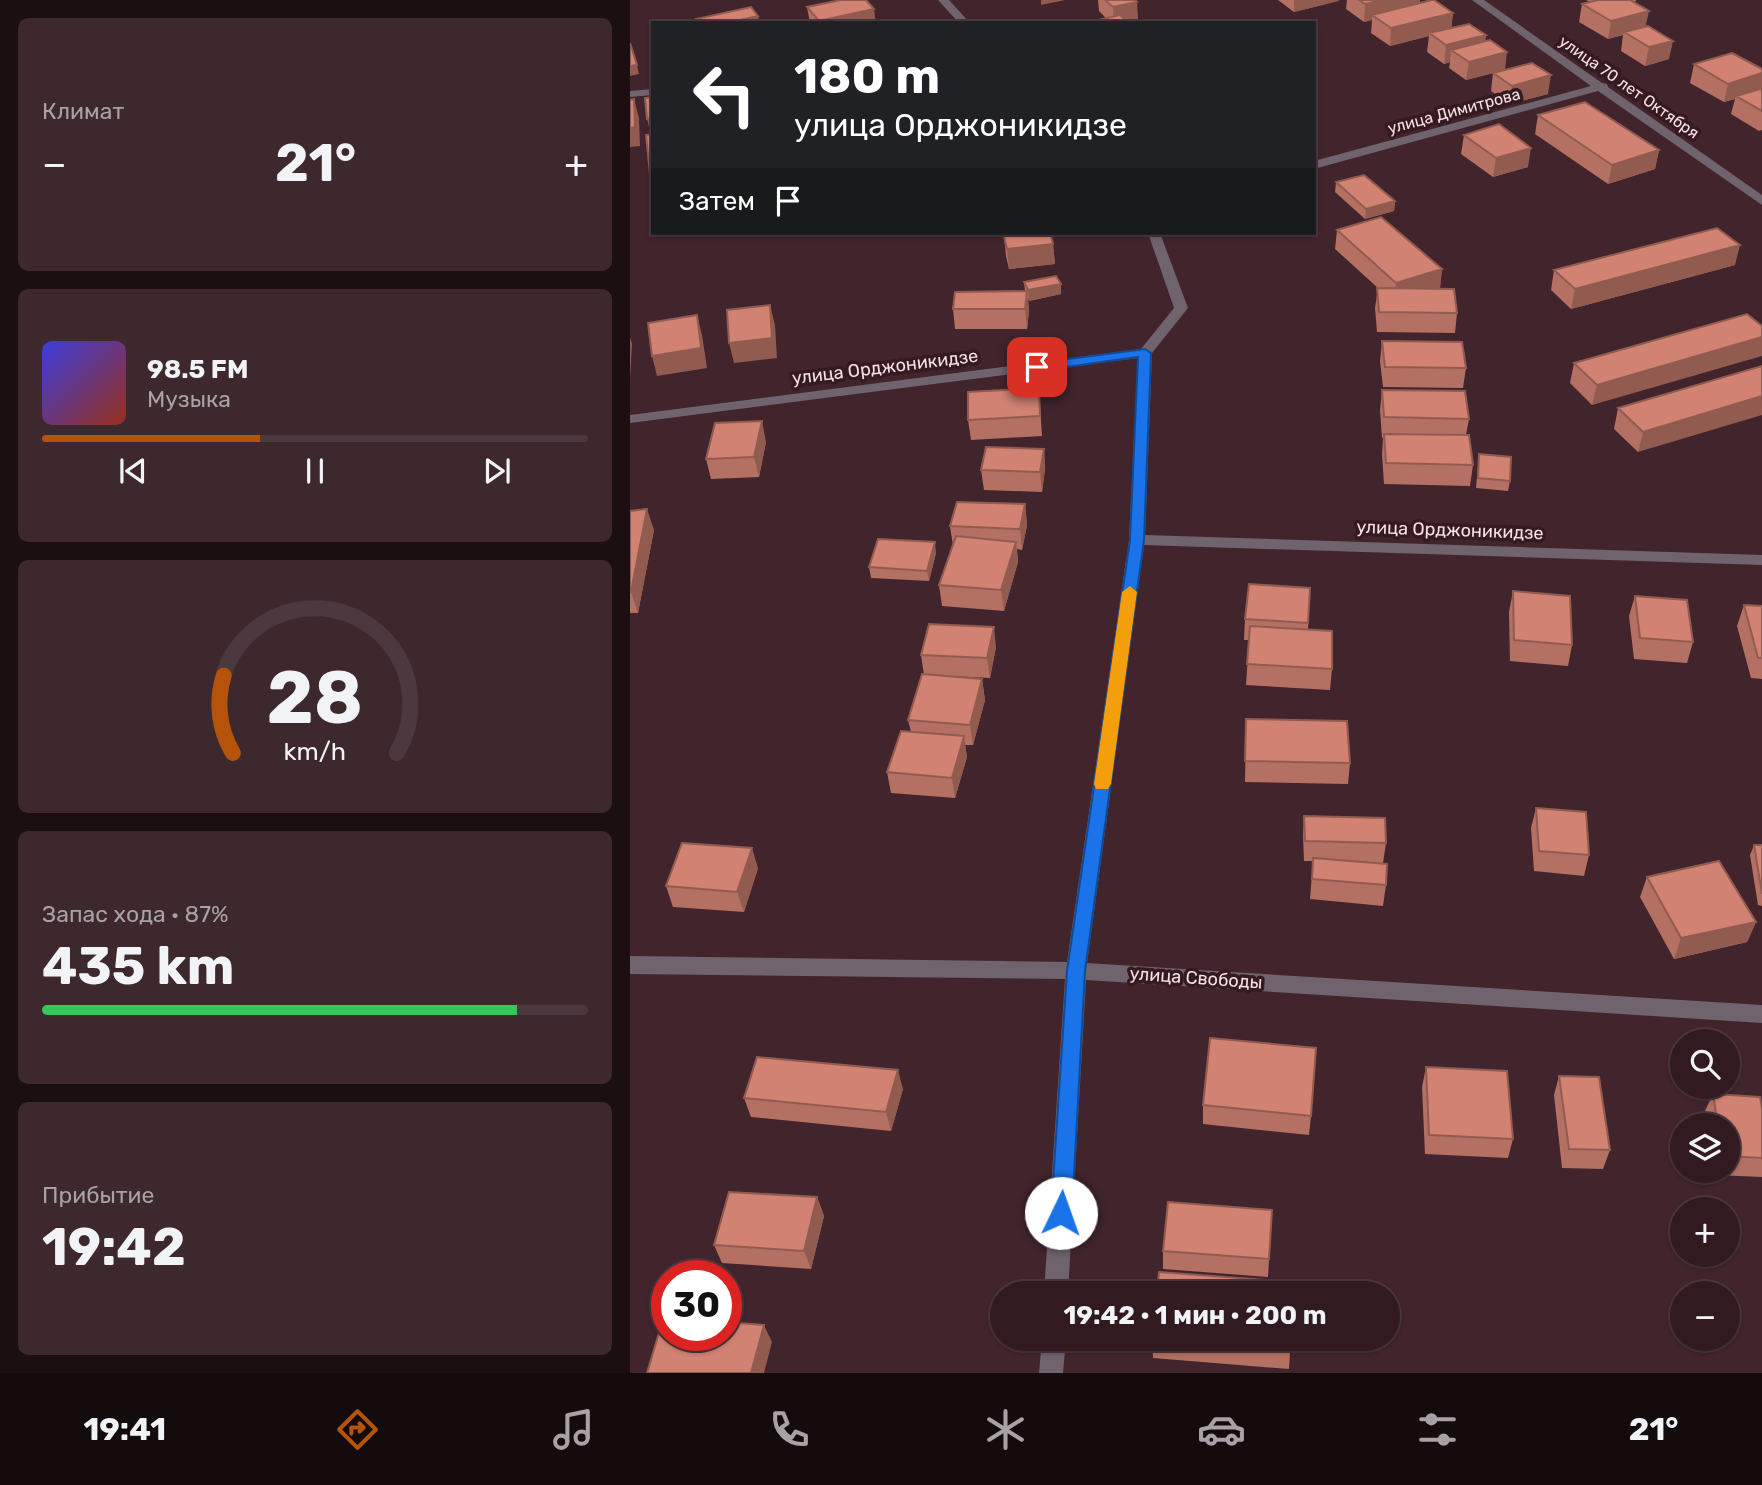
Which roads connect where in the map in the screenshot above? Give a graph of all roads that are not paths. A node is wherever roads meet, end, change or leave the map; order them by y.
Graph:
1 (943, 0) edge
2 (1477, 0) edge
3 (963, 21) edge
4 (1603, 86) junction
5 (651, 92) edge
6 (630, 94) edge
7 (1316, 164) edge
8 (1762, 201) edge
9 (1155, 235) edge
10 (1145, 353) junction
11 (630, 419) edge
12 (1137, 540) junction
13 (1762, 560) edge
14 (630, 965) edge
15 (1076, 971) junction
16 (1762, 1014) edge
17 (1057, 1281) edge
18 (1053, 1351) edge
19 (1051, 1373) edge

1 - 3 street
2 - 4 street, улица 70 лет Октября
4 - 7 street, улица Димитрова
4 - 8 street, улица 70 лет Октября
5 - 6 street
9 - 10 street
10 - 11 street, улица Орджоникидзе
10 - 12 street
12 - 13 street, улица Орджоникидзе
12 - 15 street
14 - 15 street, улица Свободы
15 - 16 street, улица Свободы
15 - 17 street
18 - 19 street

